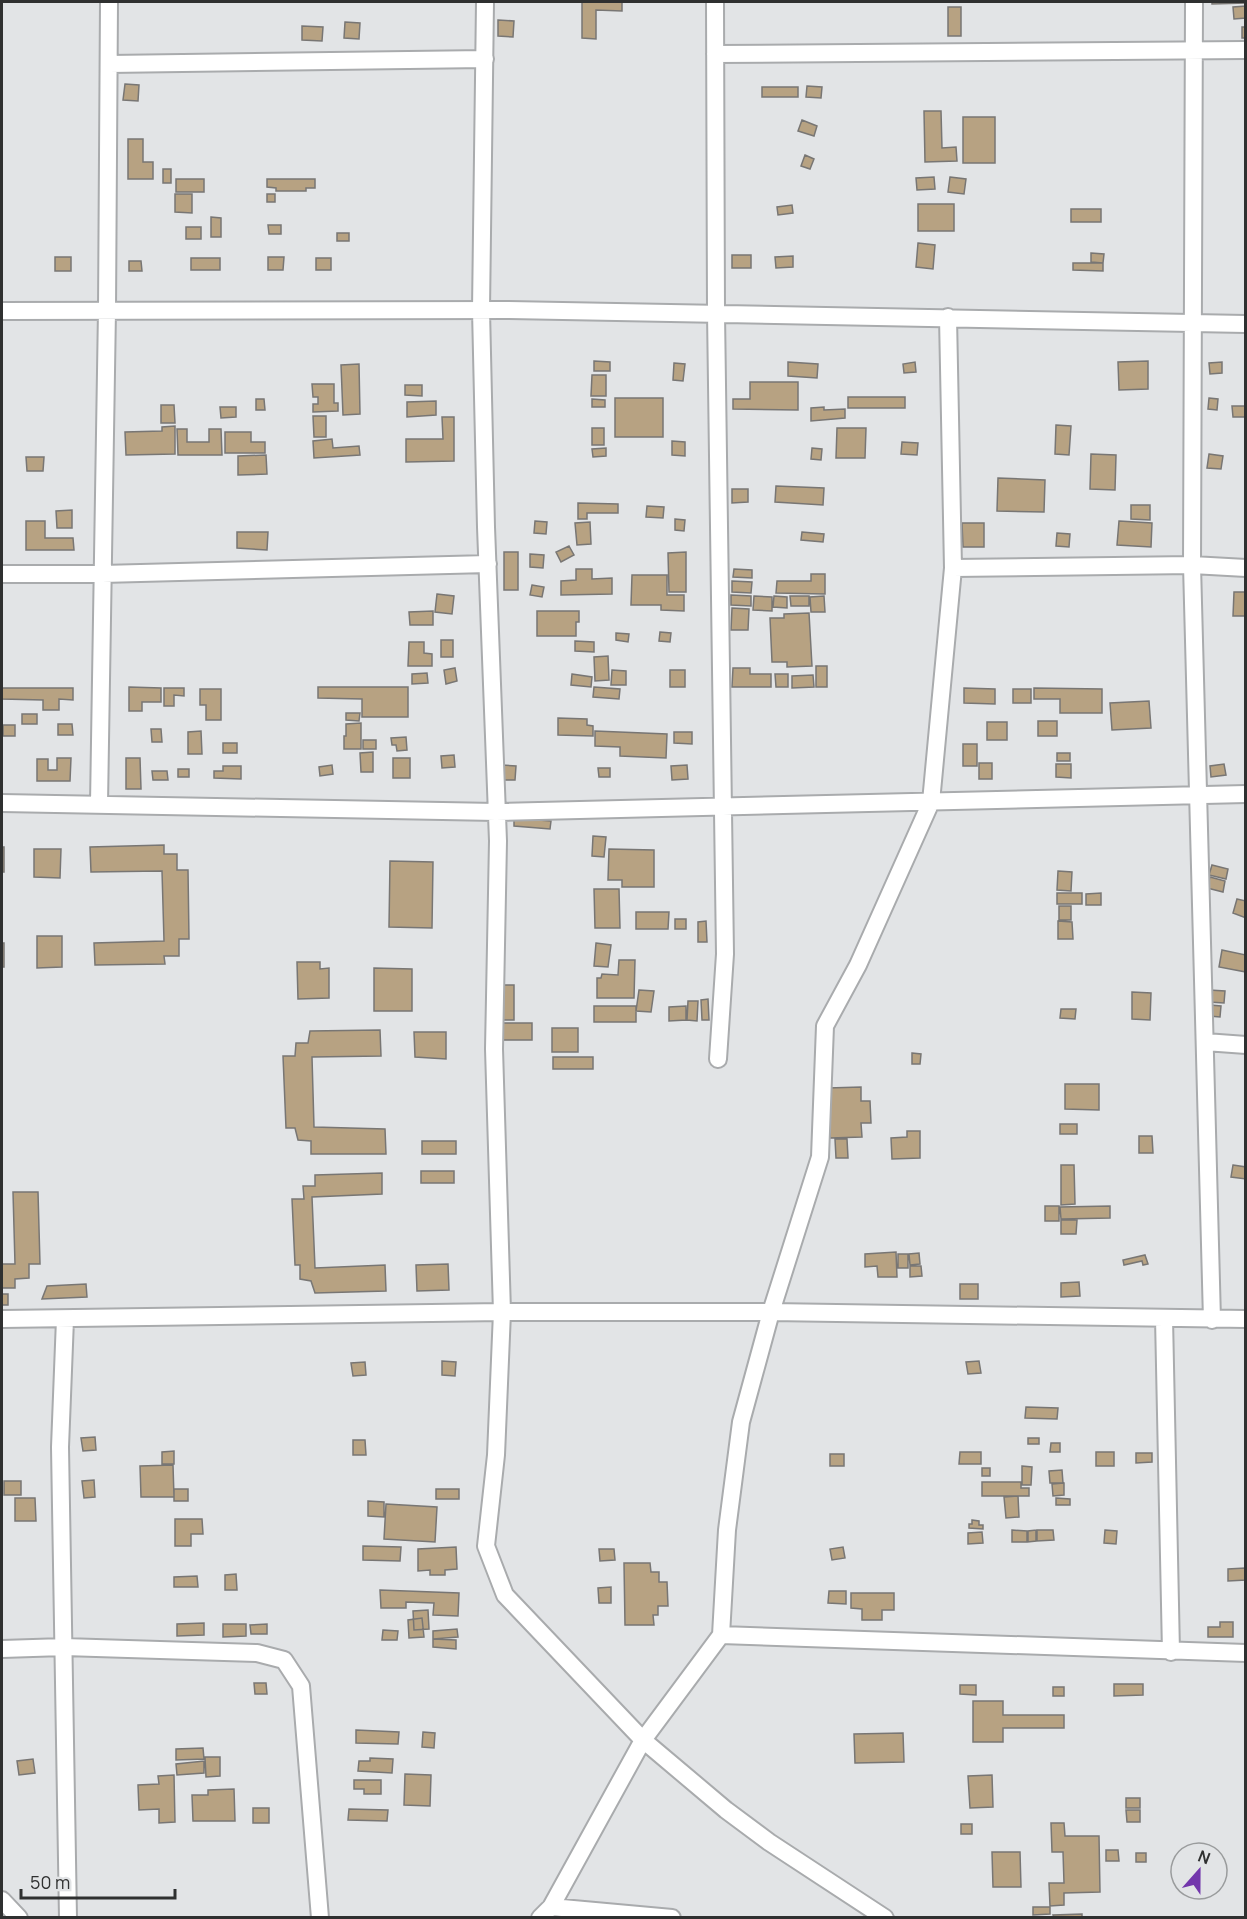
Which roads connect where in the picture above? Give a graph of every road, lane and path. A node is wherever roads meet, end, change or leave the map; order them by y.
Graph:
1 (109, 2) edge
2 (485, 2) edge
3 (715, 2) edge
4 (1194, 2) edge
5 (1245, 50) edge
6 (1194, 51) junction
7 (715, 54) junction
8 (484, 59) junction
9 (109, 64) junction
10 (482, 309) junction
11 (107, 310) junction
12 (2, 311) edge
13 (716, 313) junction
14 (948, 317) junction
15 (1192, 324) junction
16 (1245, 324) edge
17 (488, 564) junction
18 (1192, 565) junction
19 (953, 568) junction
20 (1245, 568) edge
21 (2, 574) edge
22 (102, 574) junction
23 (1245, 794) edge
24 (1200, 795) junction
25 (931, 802) junction
26 (2, 803) edge
27 (99, 804) junction
28 (724, 806) junction
29 (496, 812) junction
30 (1205, 1042) junction
31 (1245, 1045) edge
32 (718, 1059) dead end
33 (502, 1312) junction
34 (771, 1312) junction
35 (66, 1318) junction
36 (1164, 1318) junction
37 (2, 1319) edge
38 (1245, 1319) edge
39 (1212, 1320) junction
40 (721, 1635) junction
41 (64, 1647) junction
42 (2, 1649) edge
43 (1171, 1652) junction
44 (1245, 1653) edge
45 (644, 1740) junction
46 (2, 1900) edge
47 (545, 1912) edge
48 (18, 1917) edge
49 (68, 1917) edge
50 (320, 1917) edge
51 (672, 1917) edge
52 (885, 1917) edge

1 - 9 street
2 - 8 street
3 - 7 street
4 - 6 street
5 - 6 street
6 - 7 street
6 - 15 street
7 - 13 street
8 - 9 street
8 - 10 street
9 - 11 street
10 - 11 street
10 - 13 street
10 - 17 street
11 - 12 street
11 - 22 street
13 - 14 street
13 - 28 street
14 - 15 street
14 - 19 street
15 - 16 street
15 - 18 street
17 - 22 street
17 - 29 street
18 - 19 street
18 - 20 street
18 - 24 street
19 - 25 street
21 - 22 street
22 - 27 street
23 - 24 street
24 - 25 street
24 - 30 street
25 - 28 street
25 - 34 street
26 - 27 street
27 - 29 street
28 - 29 street
28 - 32 street
29 - 33 street
30 - 31 street
30 - 39 street
33 - 34 street
33 - 35 street
33 - 45 street
34 - 36 street
34 - 40 street
35 - 37 street
35 - 41 street
36 - 39 street
36 - 43 street
38 - 39 street
40 - 43 street
40 - 45 street
41 - 42 street
41 - 49 street
41 - 50 street
43 - 44 street
45 - 47 street
45 - 52 street
46 - 48 street
47 - 51 street

